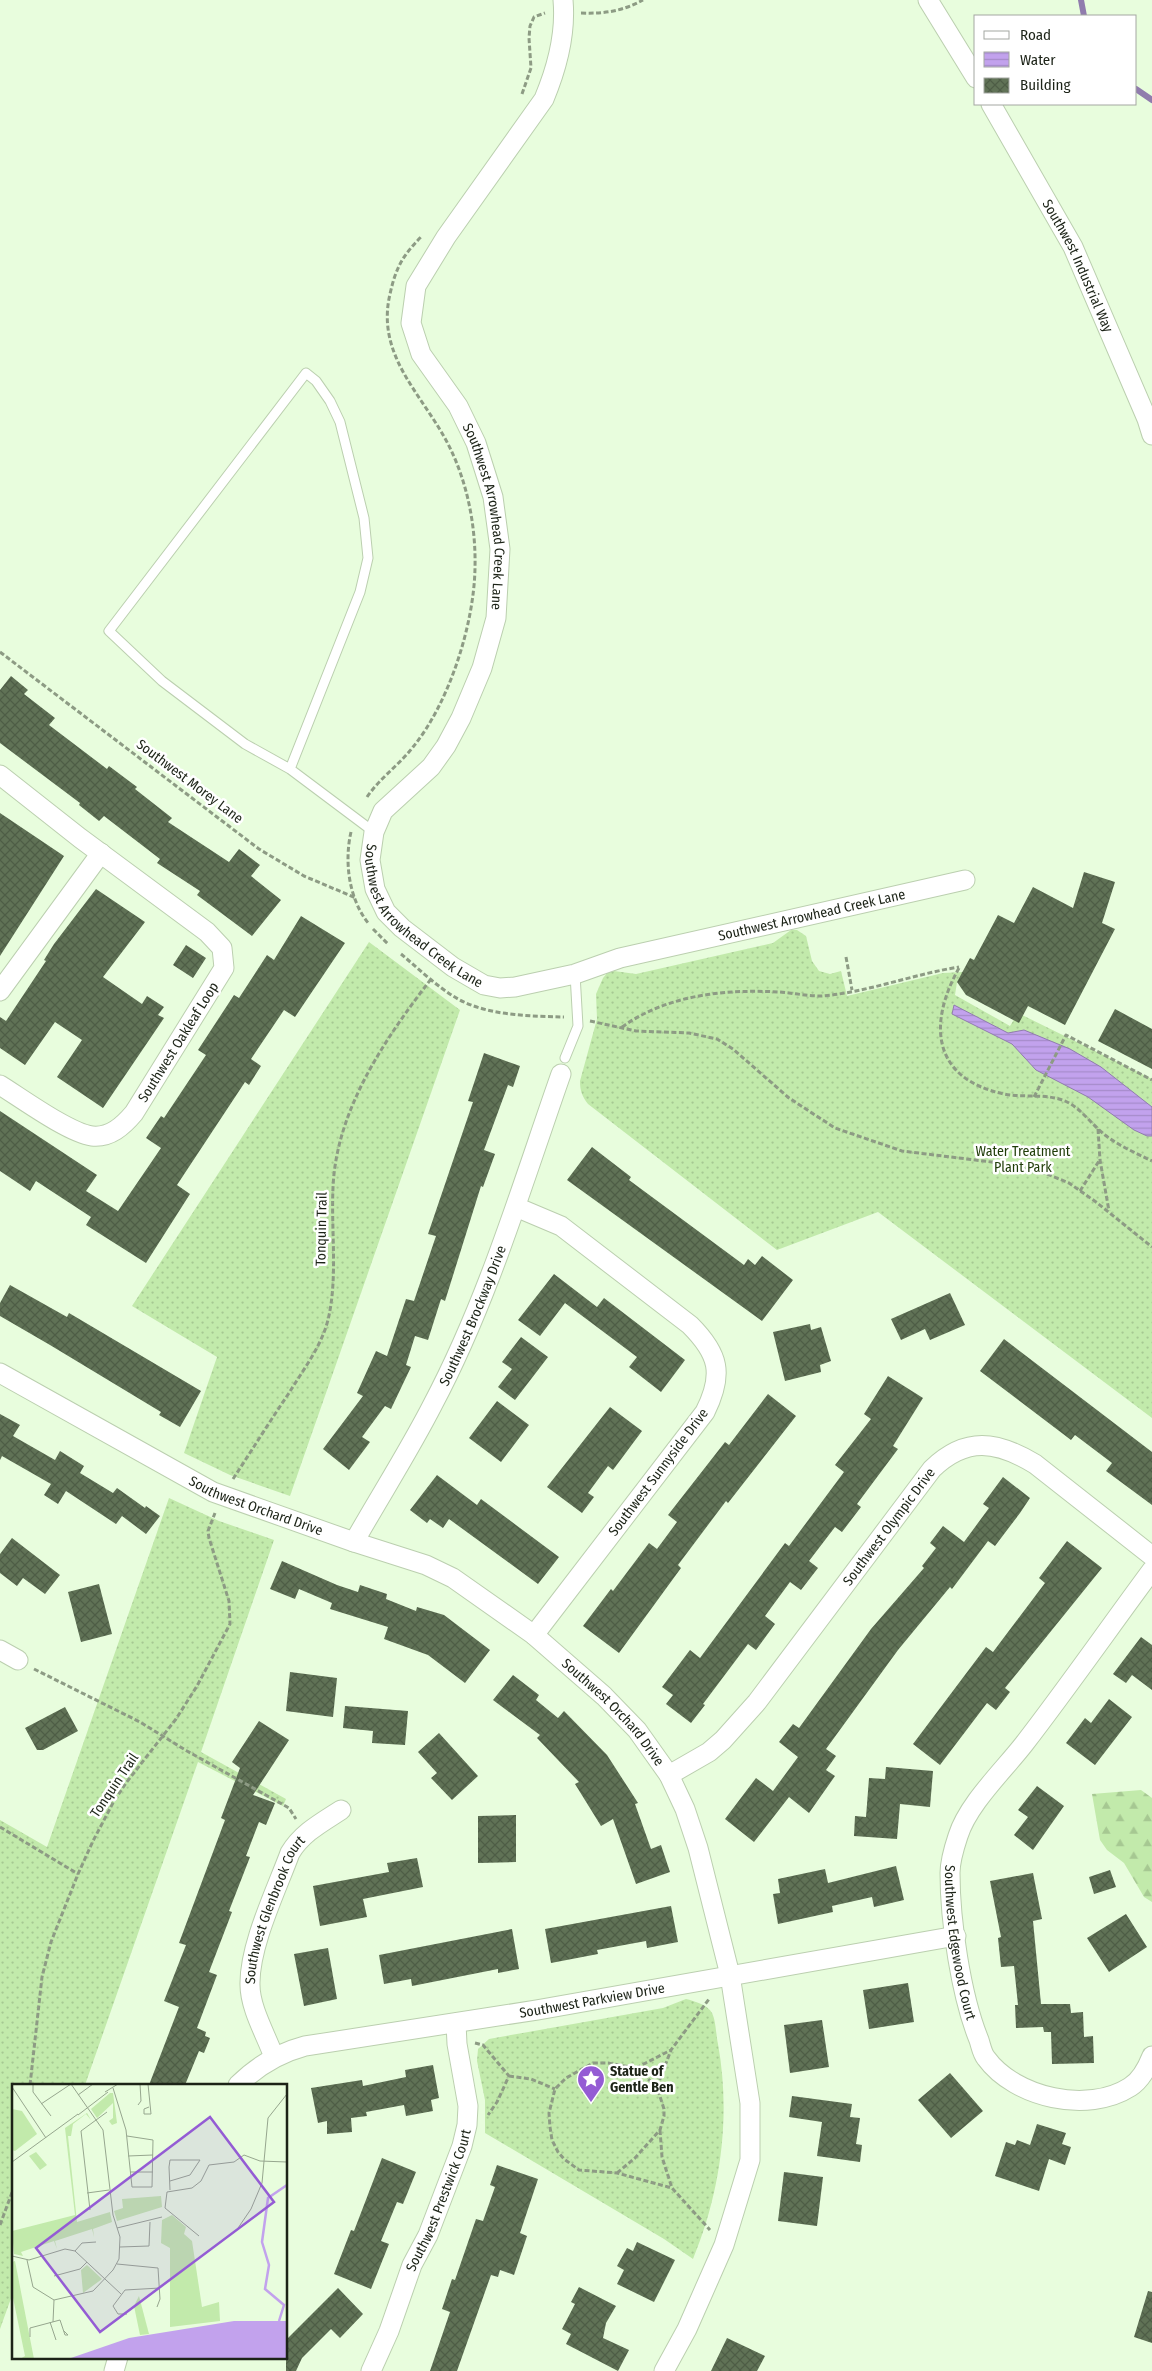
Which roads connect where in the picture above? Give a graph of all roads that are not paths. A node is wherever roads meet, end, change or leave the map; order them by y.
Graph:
1 (563, 0) edge
2 (928, 0) edge
3 (974, 75) edge
4 (991, 105) edge
5 (1152, 435) edge
6 (290, 769) junction
7 (0, 775) edge
8 (374, 832) junction
9 (101, 853) junction
10 (965, 880) dead end
11 (575, 974) junction
12 (0, 991) edge
13 (563, 1066) joint
14 (0, 1085) edge
15 (516, 1207) junction
16 (0, 1372) edge
17 (354, 1542) junction
18 (1152, 1556) edge
19 (1152, 1570) edge
20 (534, 1635) junction
21 (0, 1650) edge
22 (18, 1660) road end
23 (669, 1775) junction
24 (341, 1810) dead end
25 (956, 1936) junction
26 (730, 1976) junction
27 (456, 2023) junction
28 (1152, 2056) edge
29 (274, 2057) junction
30 (239, 2084) edge
31 (118, 2358) edge
32 (114, 2371) edge
33 (371, 2371) edge
34 (664, 2371) edge

1 - 8 street, Southwest Arrowhead Creek Lane
2 - 3 street
4 - 5 street, Southwest Industrial Way
6 - 6 lane
6 - 8 lane
7 - 9 street, Southwest Oakleaf Loop
8 - 11 street, Southwest Arrowhead Creek Lane
9 - 12 street
9 - 14 street, Southwest Oakleaf Loop
10 - 11 street, Southwest Arrowhead Creek Lane
11 - 13 lane
13 - 15 street, Southwest Brockway Drive
15 - 17 street, Southwest Brockway Drive
15 - 20 street, Southwest Sunnyside Drive
16 - 17 street, Southwest Orchard Drive
17 - 20 street, Southwest Orchard Drive
18 - 23 street, Southwest Olympic Drive
19 - 25 street, Southwest Edgewood Court
20 - 23 street, Southwest Orchard Drive
21 - 22 street
23 - 26 street, Southwest Orchard Drive
24 - 29 street, Southwest Glenbrook Court
25 - 26 street, Southwest Parkview Drive
25 - 28 street, Southwest Edgewood Court
26 - 27 street, Southwest Parkview Drive
26 - 34 street, Southwest Orchard Drive
27 - 29 street, Southwest Parkview Drive
27 - 33 street, Southwest Prestwick Court
29 - 30 street, Southwest Parkview Drive
31 - 32 street

